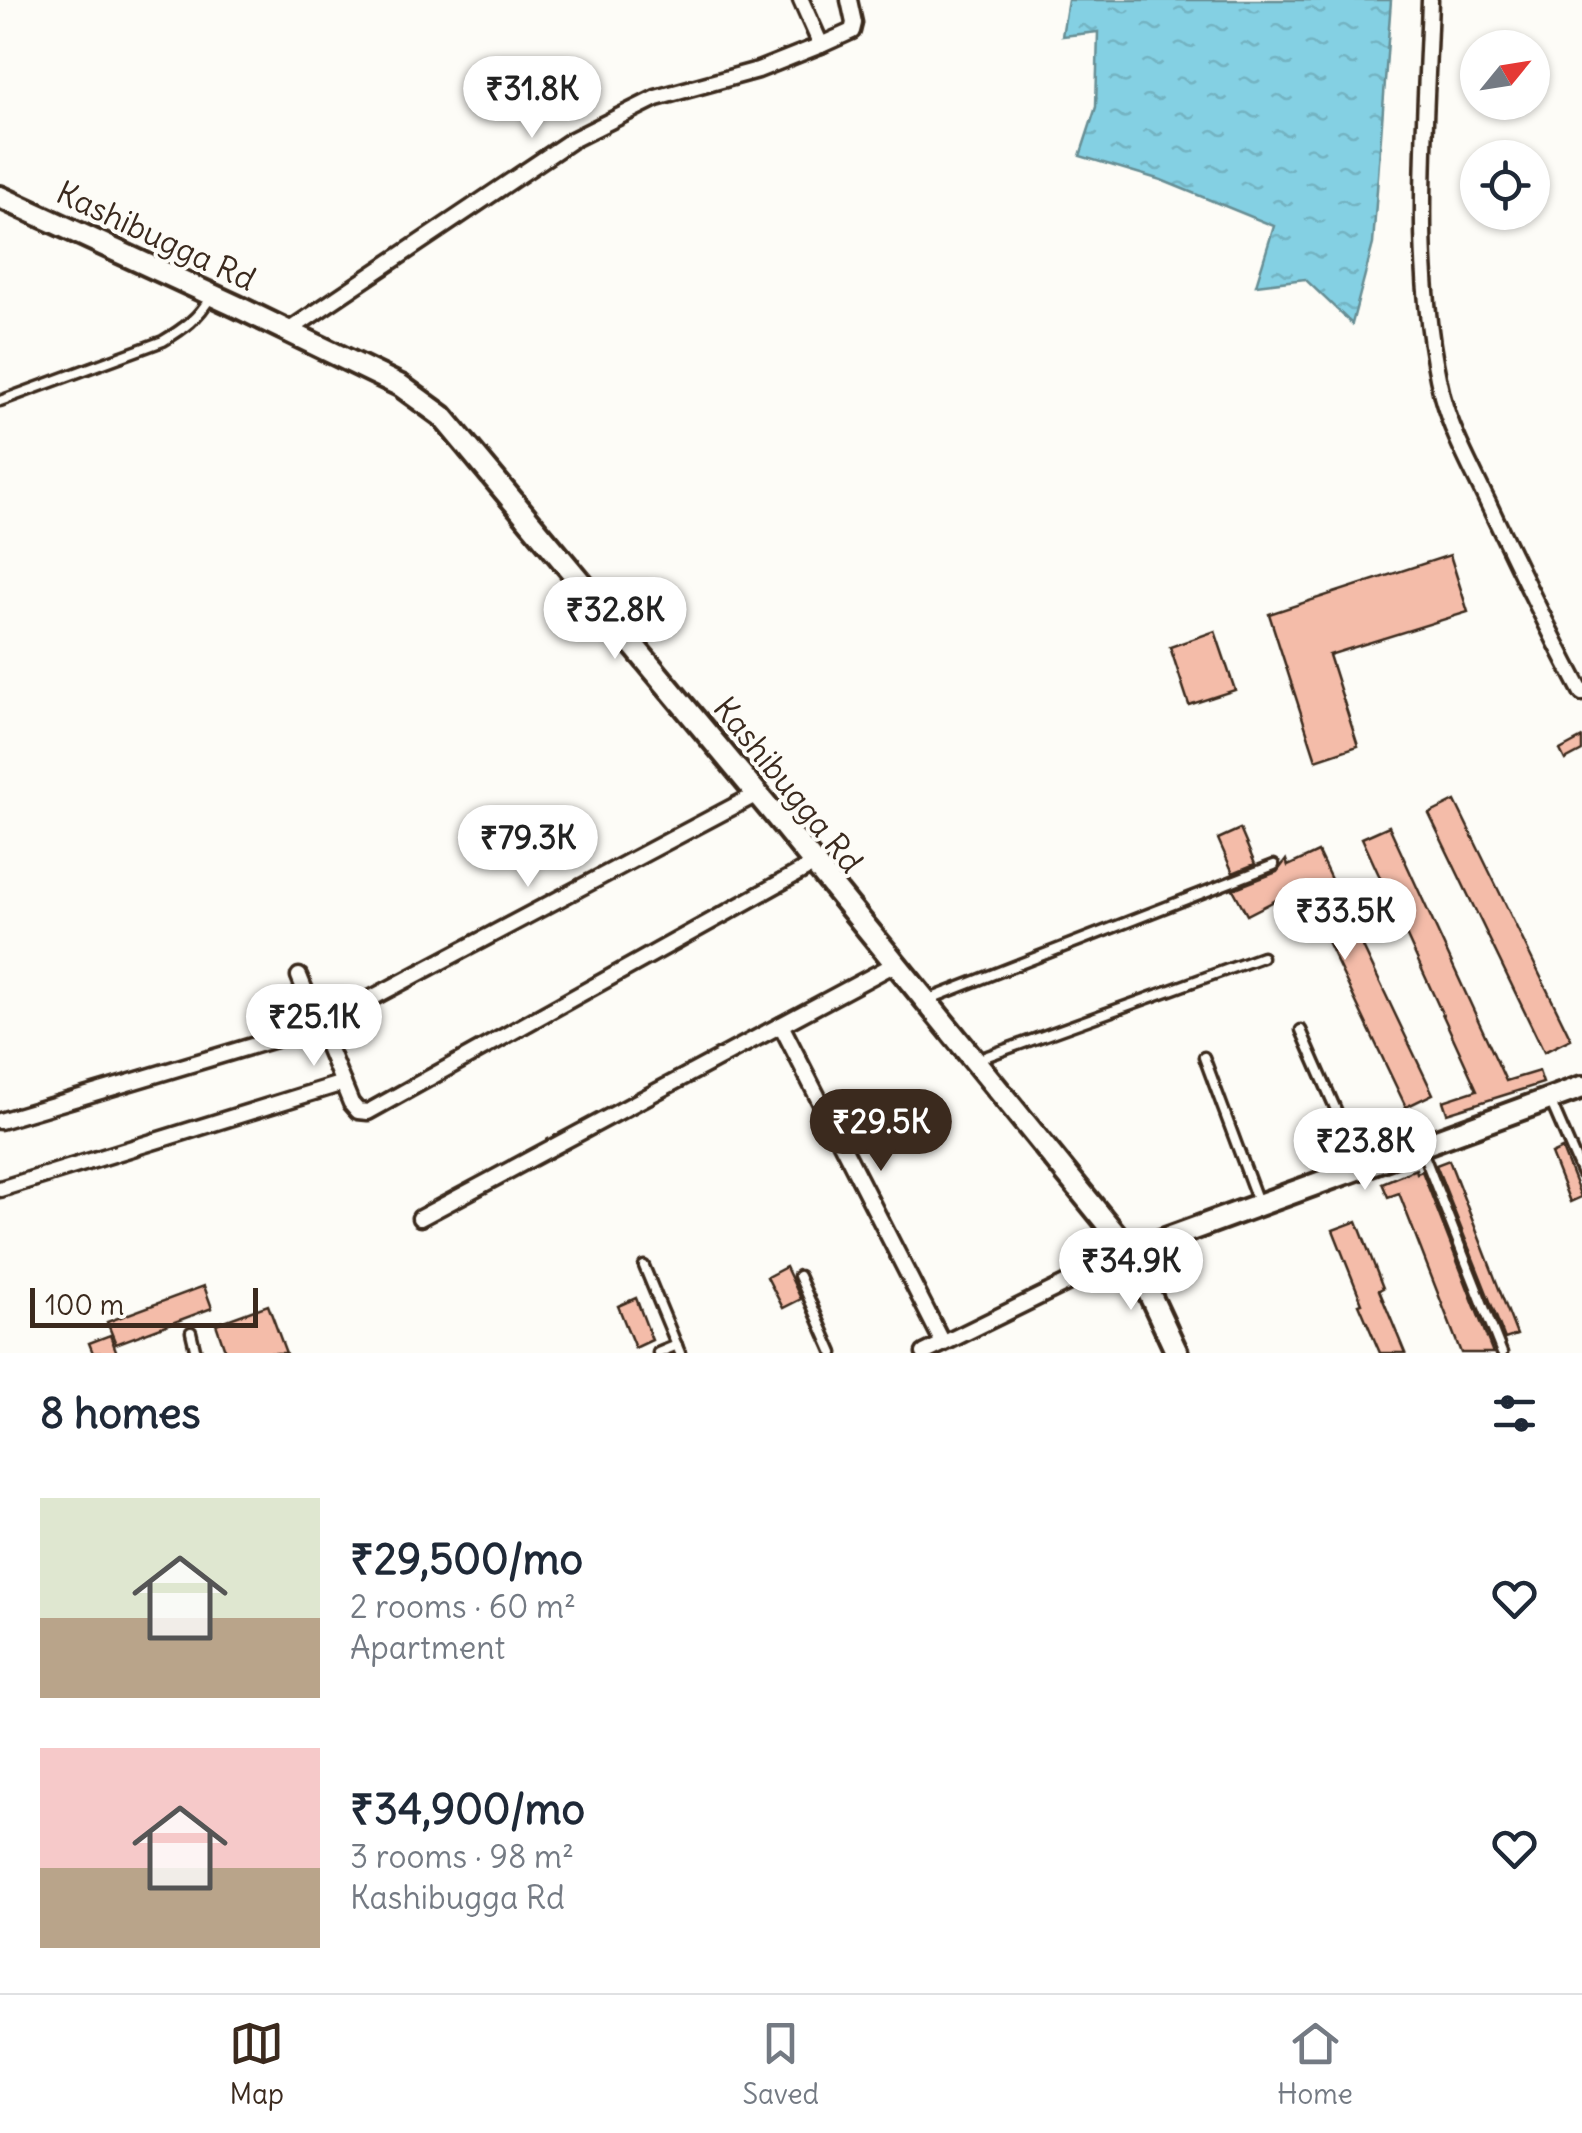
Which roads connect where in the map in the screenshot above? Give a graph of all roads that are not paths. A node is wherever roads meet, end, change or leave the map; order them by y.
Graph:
1 (802, 0) edge
2 (849, 0) edge
3 (1430, 0) edge
4 (821, 45) junction
5 (0, 197) edge
6 (212, 294) junction
7 (288, 331) junction
8 (0, 401) edge
9 (1582, 693) edge
10 (757, 794) junction
11 (814, 864) junction
12 (1274, 865) dead end
13 (1262, 958) dead end
14 (894, 964) junction
15 (299, 976) dead end
16 (927, 1000) junction
17 (781, 1024) junction
18 (320, 1026) junction
19 (1302, 1030) dead end
20 (1204, 1056) dead end
21 (977, 1060) junction
22 (343, 1082) junction
23 (1582, 1087) edge
24 (1549, 1099) junction
25 (0, 1121) edge
26 (1420, 1146) junction
27 (1361, 1168) junction
28 (1582, 1174) edge
29 (0, 1189) edge
30 (1259, 1205) junction
31 (420, 1218) dead end
32 (1130, 1252) junction
33 (644, 1266) dead end
34 (799, 1276) dead end
35 (191, 1332) dead end
36 (942, 1343) junction
37 (679, 1349) edge
38 (196, 1353) edge
39 (658, 1353) edge
40 (833, 1353) edge
41 (924, 1353) edge
42 (1177, 1353) edge
43 (1502, 1353) edge

1 - 4 street
2 - 4 street
3 - 9 street
4 - 7 street
5 - 6 main road, Kashibugga Rd
6 - 7 main road, Kashibugga Rd
6 - 8 lane
7 - 10 main road, Kashibugga Rd
10 - 11 main road, Kashibugga Rd
10 - 18 street
11 - 14 main road, Kashibugga Rd
11 - 22 street
12 - 16 lane
13 - 21 lane
14 - 16 main road, Kashibugga Rd
14 - 17 street
15 - 18 street
16 - 21 main road, Kashibugga Rd
17 - 31 street
17 - 36 street
18 - 22 street
18 - 25 street
19 - 27 lane
20 - 30 lane
21 - 32 main road, Kashibugga Rd
22 - 29 street
23 - 24 main road
24 - 26 main road
24 - 28 lane
26 - 27 main road
26 - 43 lane
27 - 30 main road
30 - 32 main road
32 - 36 street
32 - 42 main road, Kashibugga Rd
33 - 37 lane
34 - 40 lane
35 - 38 lane
36 - 41 street
37 - 39 lane

